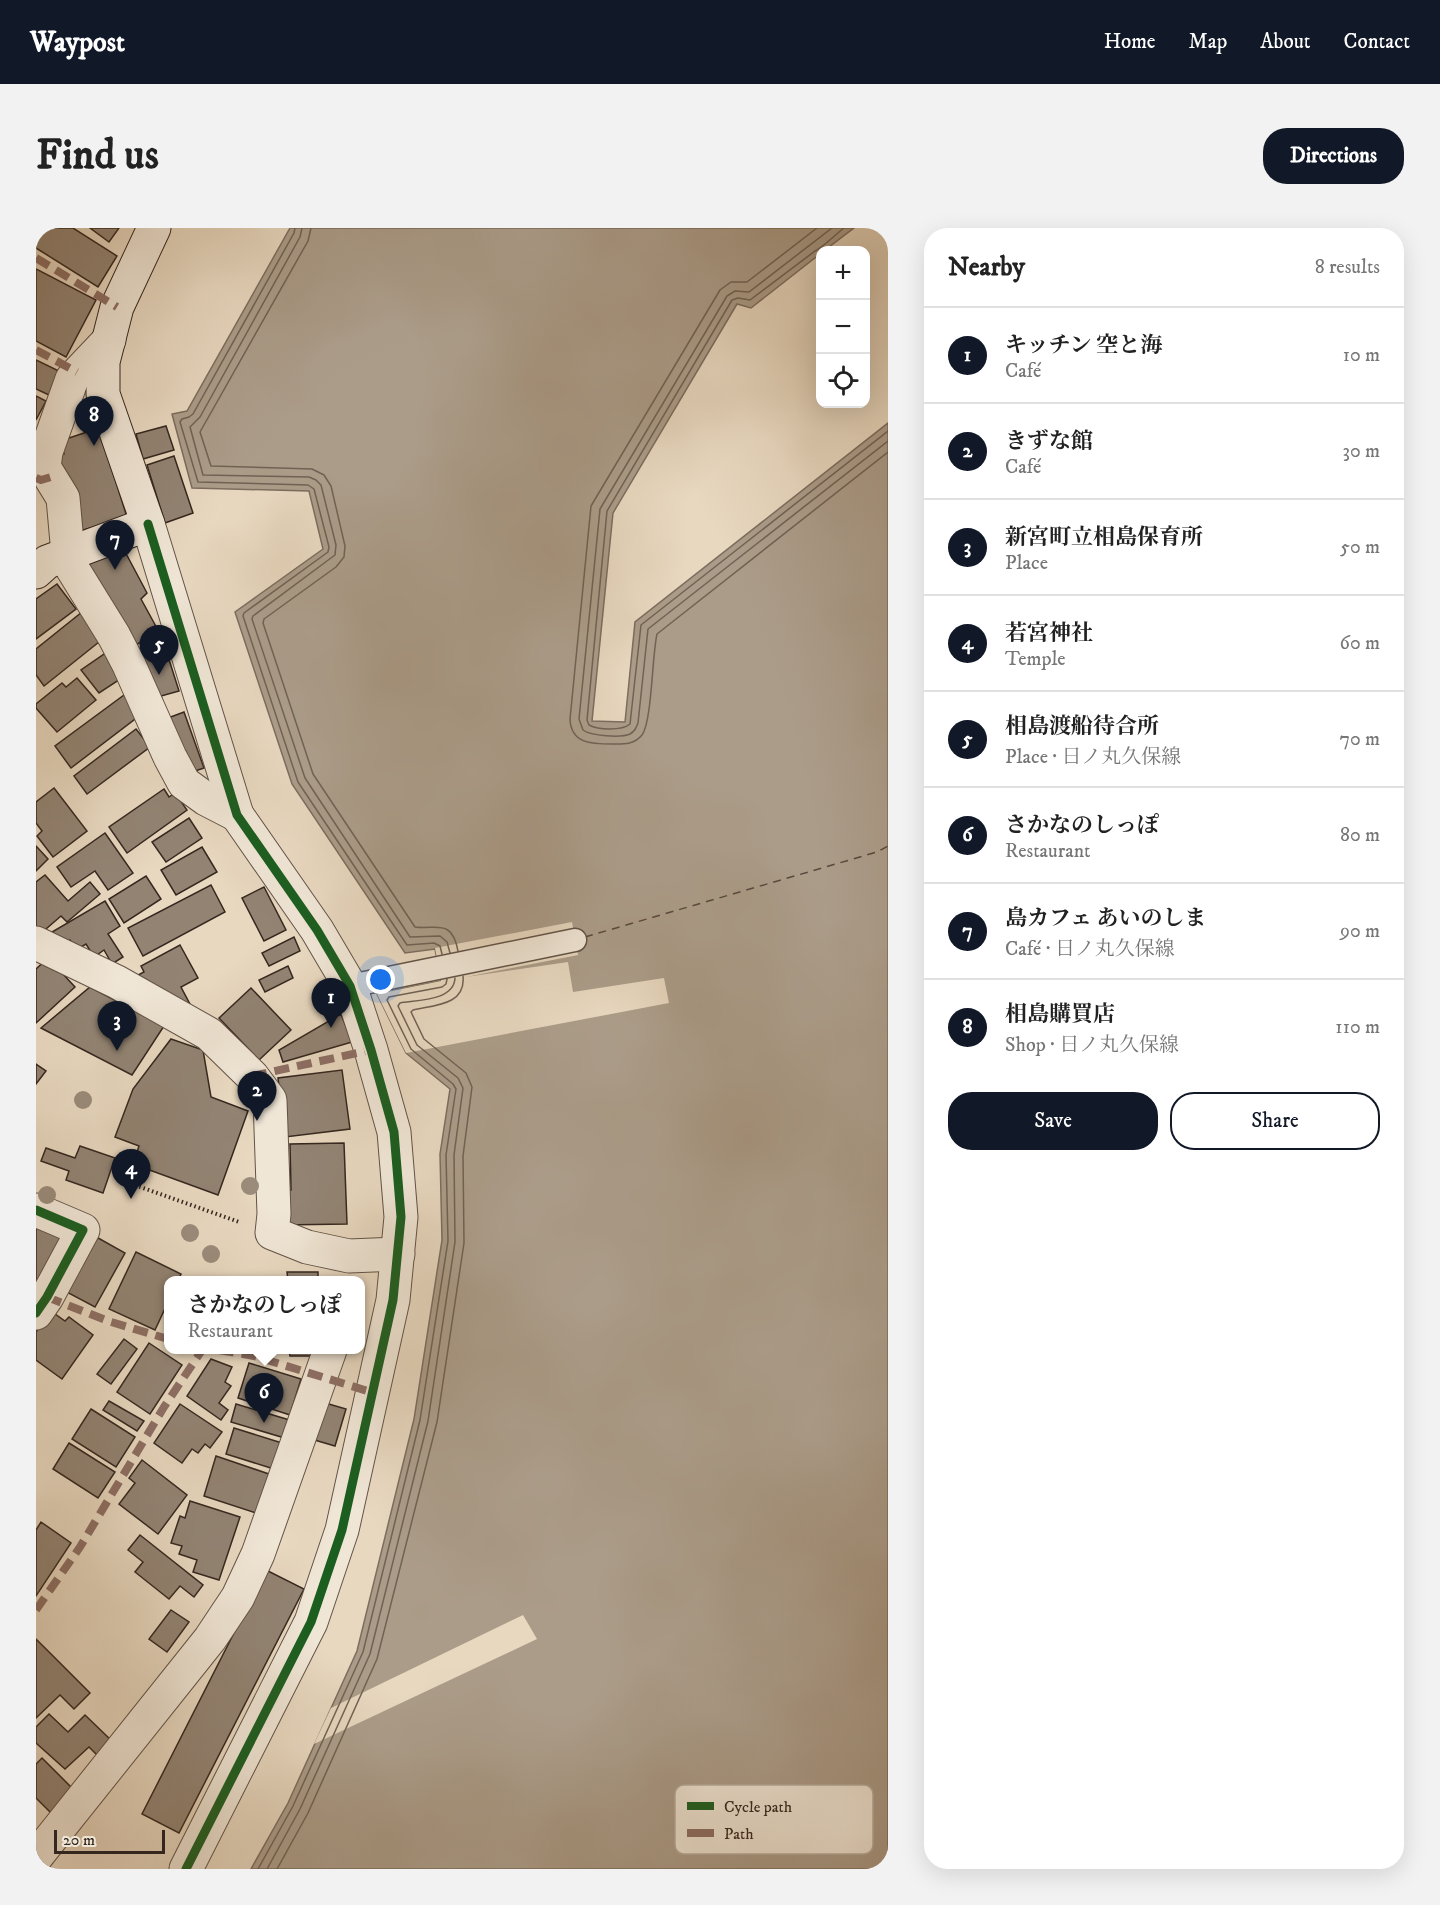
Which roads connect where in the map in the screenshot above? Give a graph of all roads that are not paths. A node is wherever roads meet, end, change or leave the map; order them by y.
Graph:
1 (154, 228) edge
2 (109, 340) junction
3 (148, 524) junction
4 (68, 554) junction
5 (36, 572) edge
6 (237, 815) junction
7 (575, 940) dead end
8 (36, 943) edge
9 (350, 986) junction
10 (36, 1210) edge
11 (398, 1254) junction
12 (347, 1268) edge
13 (36, 1313) edge
14 (329, 1354) edge
15 (36, 1857) edge
16 (186, 1869) edge

1 - 2 street
2 - 3 street
2 - 4 street
3 - 4 street
3 - 6 street
4 - 5 street
4 - 6 street
6 - 9 street
7 - 9 lane
8 - 12 street
9 - 11 street
10 - 13 street
11 - 12 street
11 - 16 street
14 - 15 street

